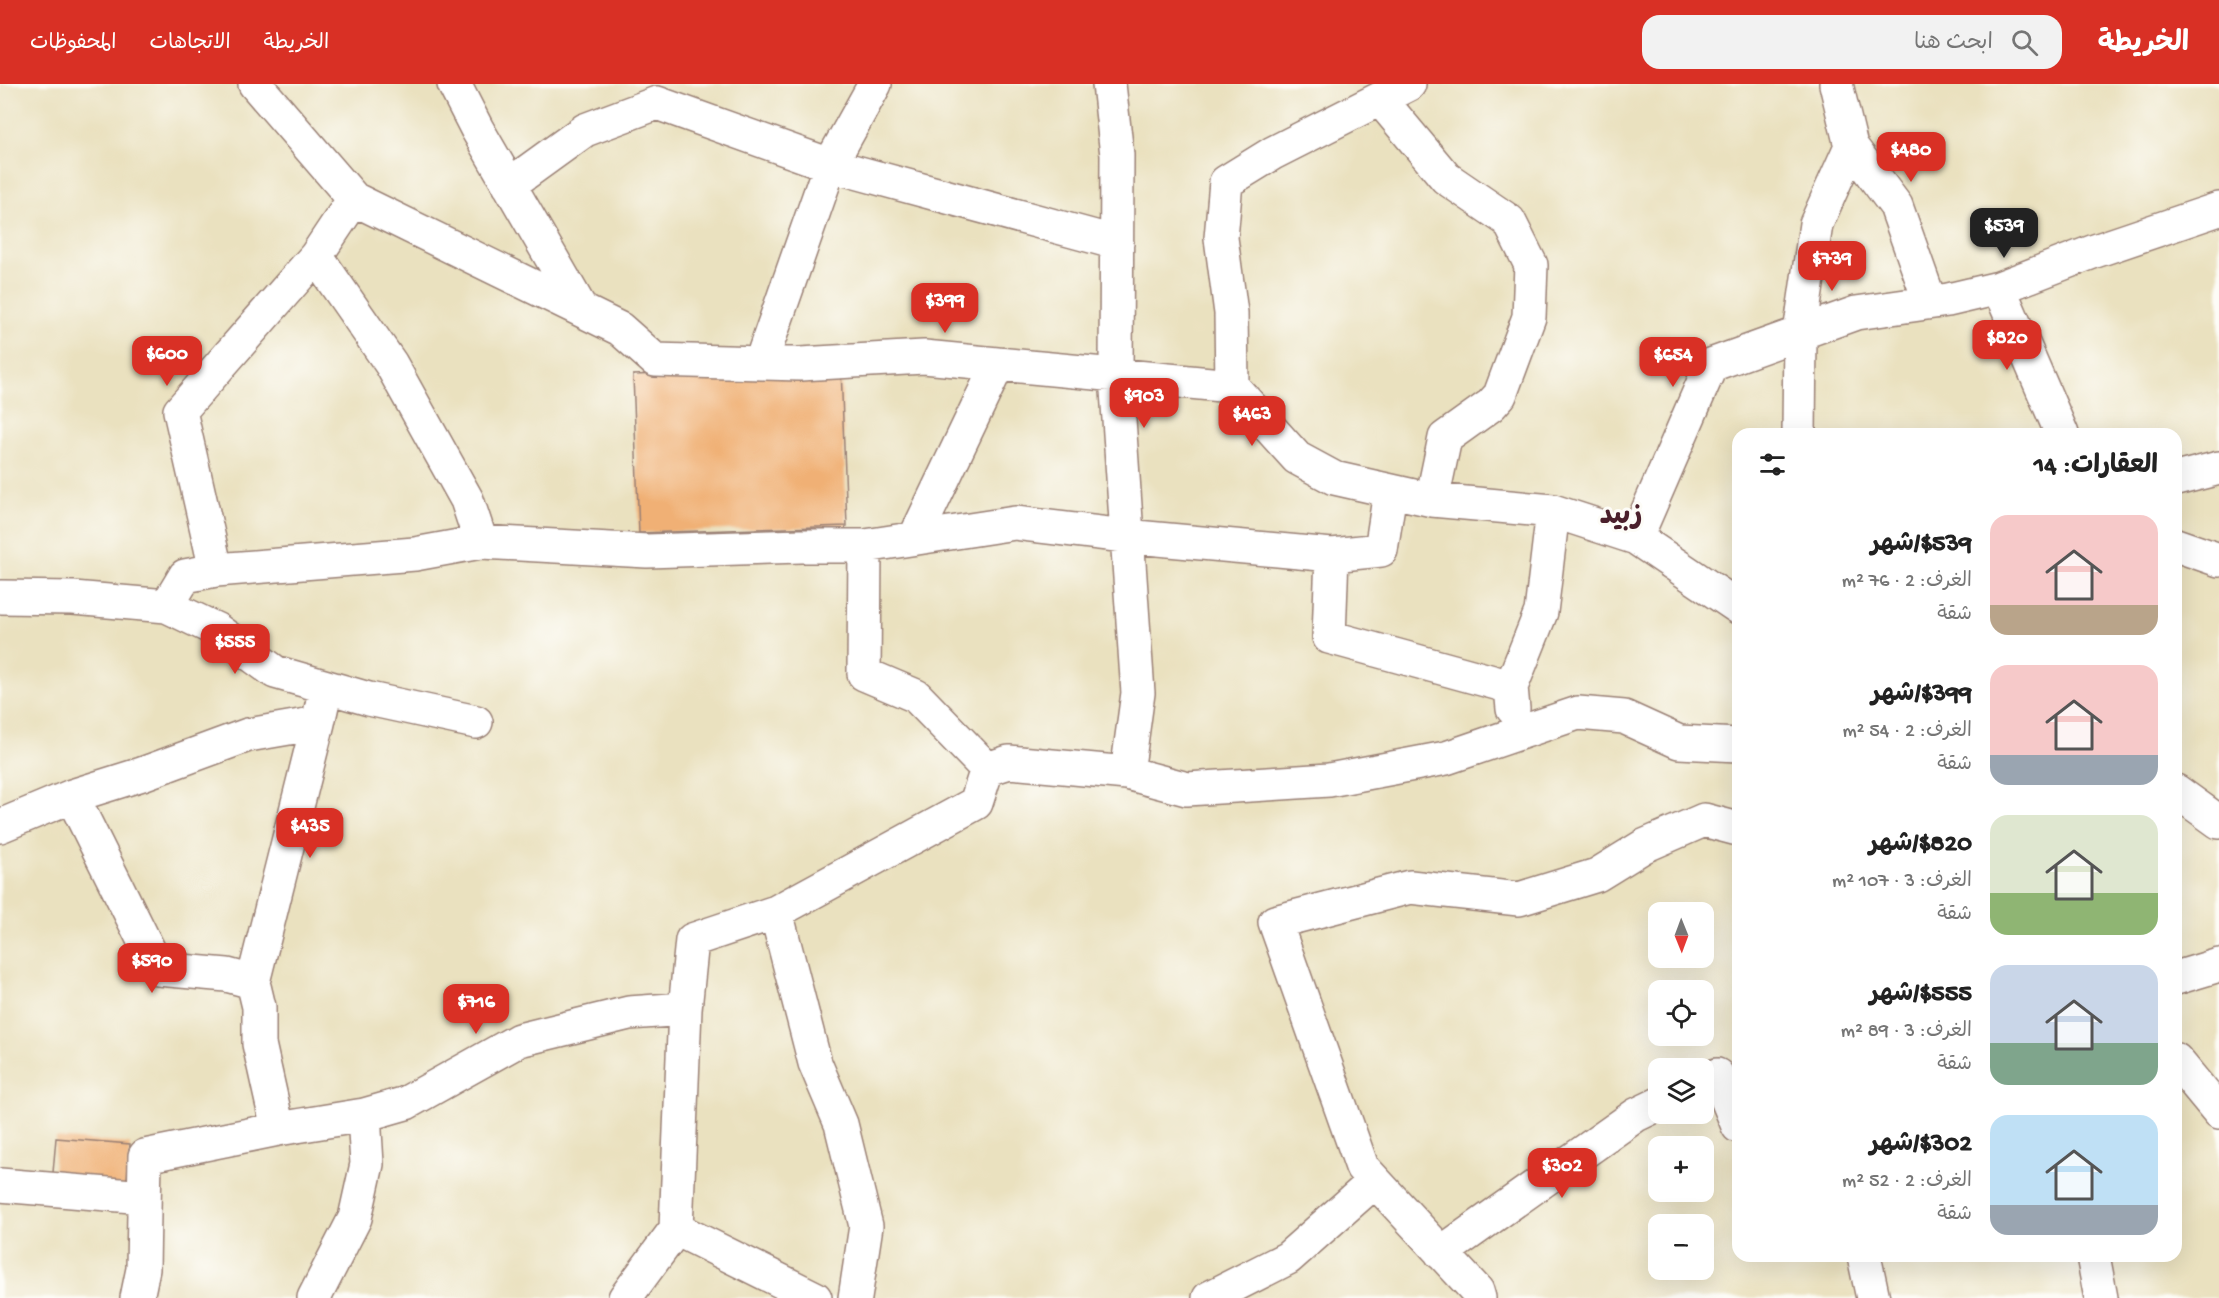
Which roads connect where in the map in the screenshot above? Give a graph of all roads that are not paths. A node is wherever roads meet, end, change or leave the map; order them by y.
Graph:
1 (255, 84) edge
2 (454, 84) edge
3 (875, 84) edge
4 (1109, 84) edge
5 (1409, 84) edge
6 (1836, 84) edge
7 (1380, 99) junction
8 (1851, 146) junction
9 (830, 165) junction
10 (509, 185) junction
11 (354, 199) junction
12 (2219, 209) edge
13 (1117, 243) junction
14 (316, 255) junction
15 (1999, 288) junction
16 (1930, 302) junction
17 (581, 309) junction
18 (1800, 333) junction
19 (761, 363) junction
20 (998, 364) junction
21 (1116, 376) junction
22 (1232, 386) junction
23 (1799, 428) edge
24 (2059, 428) edge
25 (2219, 468) edge
26 (2182, 477) edge
27 (1389, 492) junction
28 (1432, 500) junction
29 (1553, 511) junction
30 (1125, 536) junction
31 (915, 538) junction
32 (1636, 538) junction
33 (481, 542) junction
34 (864, 546) junction
35 (2182, 547) edge
36 (1332, 555) junction
37 (2219, 560) edge
38 (216, 570) junction
39 (0, 597) edge
40 (1732, 603) edge
41 (167, 606) junction
42 (326, 687) junction
43 (1510, 687) junction
44 (476, 722) dead end
45 (318, 723) junction
46 (1516, 734) junction
47 (1732, 745) edge
48 (987, 769) junction
49 (1127, 773) junction
50 (2182, 795) edge
51 (72, 796) junction
52 (2219, 822) edge
53 (0, 826) edge
54 (1732, 827) edge
55 (776, 912) junction
56 (2219, 965) edge
57 (2182, 976) edge
58 (253, 982) junction
59 (685, 1010) junction
60 (2182, 1067) edge
61 (1720, 1073) edge
62 (1732, 1108) edge
63 (1648, 1109) edge
64 (2219, 1112) edge
65 (364, 1114) junction
66 (279, 1129) junction
67 (1375, 1181) junction
68 (0, 1185) edge
69 (144, 1197) junction
70 (676, 1229) junction
71 (1441, 1253) junction
72 (1865, 1262) edge
73 (2094, 1262) edge
74 (138, 1298) edge
75 (314, 1298) edge
76 (625, 1298) edge
77 (815, 1298) edge
78 (855, 1298) edge
79 (1209, 1298) edge
80 (1479, 1298) edge
81 (1873, 1298) edge
82 (2101, 1298) edge

1 - 11 street
2 - 10 street
3 - 9 street
4 - 13 street
5 - 7 street
6 - 8 street
7 - 22 street
7 - 28 street
8 - 16 street
8 - 18 street
9 - 10 street
9 - 13 street
9 - 19 street
10 - 17 street
11 - 14 street
11 - 17 street
12 - 15 street
13 - 21 street
14 - 33 street
14 - 38 street
15 - 16 street
15 - 24 street
16 - 18 street
17 - 19 street
18 - 23 street
18 - 32 street
19 - 20 street
20 - 21 street
20 - 31 street
21 - 22 street
21 - 30 street
22 - 27 street
25 - 26 street
27 - 28 street
27 - 36 street
28 - 29 street
29 - 32 street
29 - 43 street
30 - 31 street
30 - 36 street
30 - 49 street
31 - 34 street
32 - 40 street
33 - 34 street
33 - 38 street
34 - 48 street
35 - 37 street
36 - 43 street
38 - 41 street
39 - 41 street
41 - 42 street
42 - 44 street
42 - 45 street
43 - 46 street
45 - 51 street
45 - 58 street
46 - 47 street
46 - 49 street
48 - 49 street
48 - 55 street
50 - 52 street
51 - 53 street
51 - 58 street
54 - 67 street
55 - 59 street
55 - 78 street
56 - 57 street
58 - 66 street
59 - 65 street
59 - 70 street
60 - 64 street
61 - 62 street
63 - 71 street
65 - 66 street
65 - 75 street
66 - 69 street
67 - 71 street
67 - 79 street
68 - 69 street
69 - 74 street
70 - 76 street
70 - 77 street
71 - 80 street
72 - 81 street
73 - 82 street

